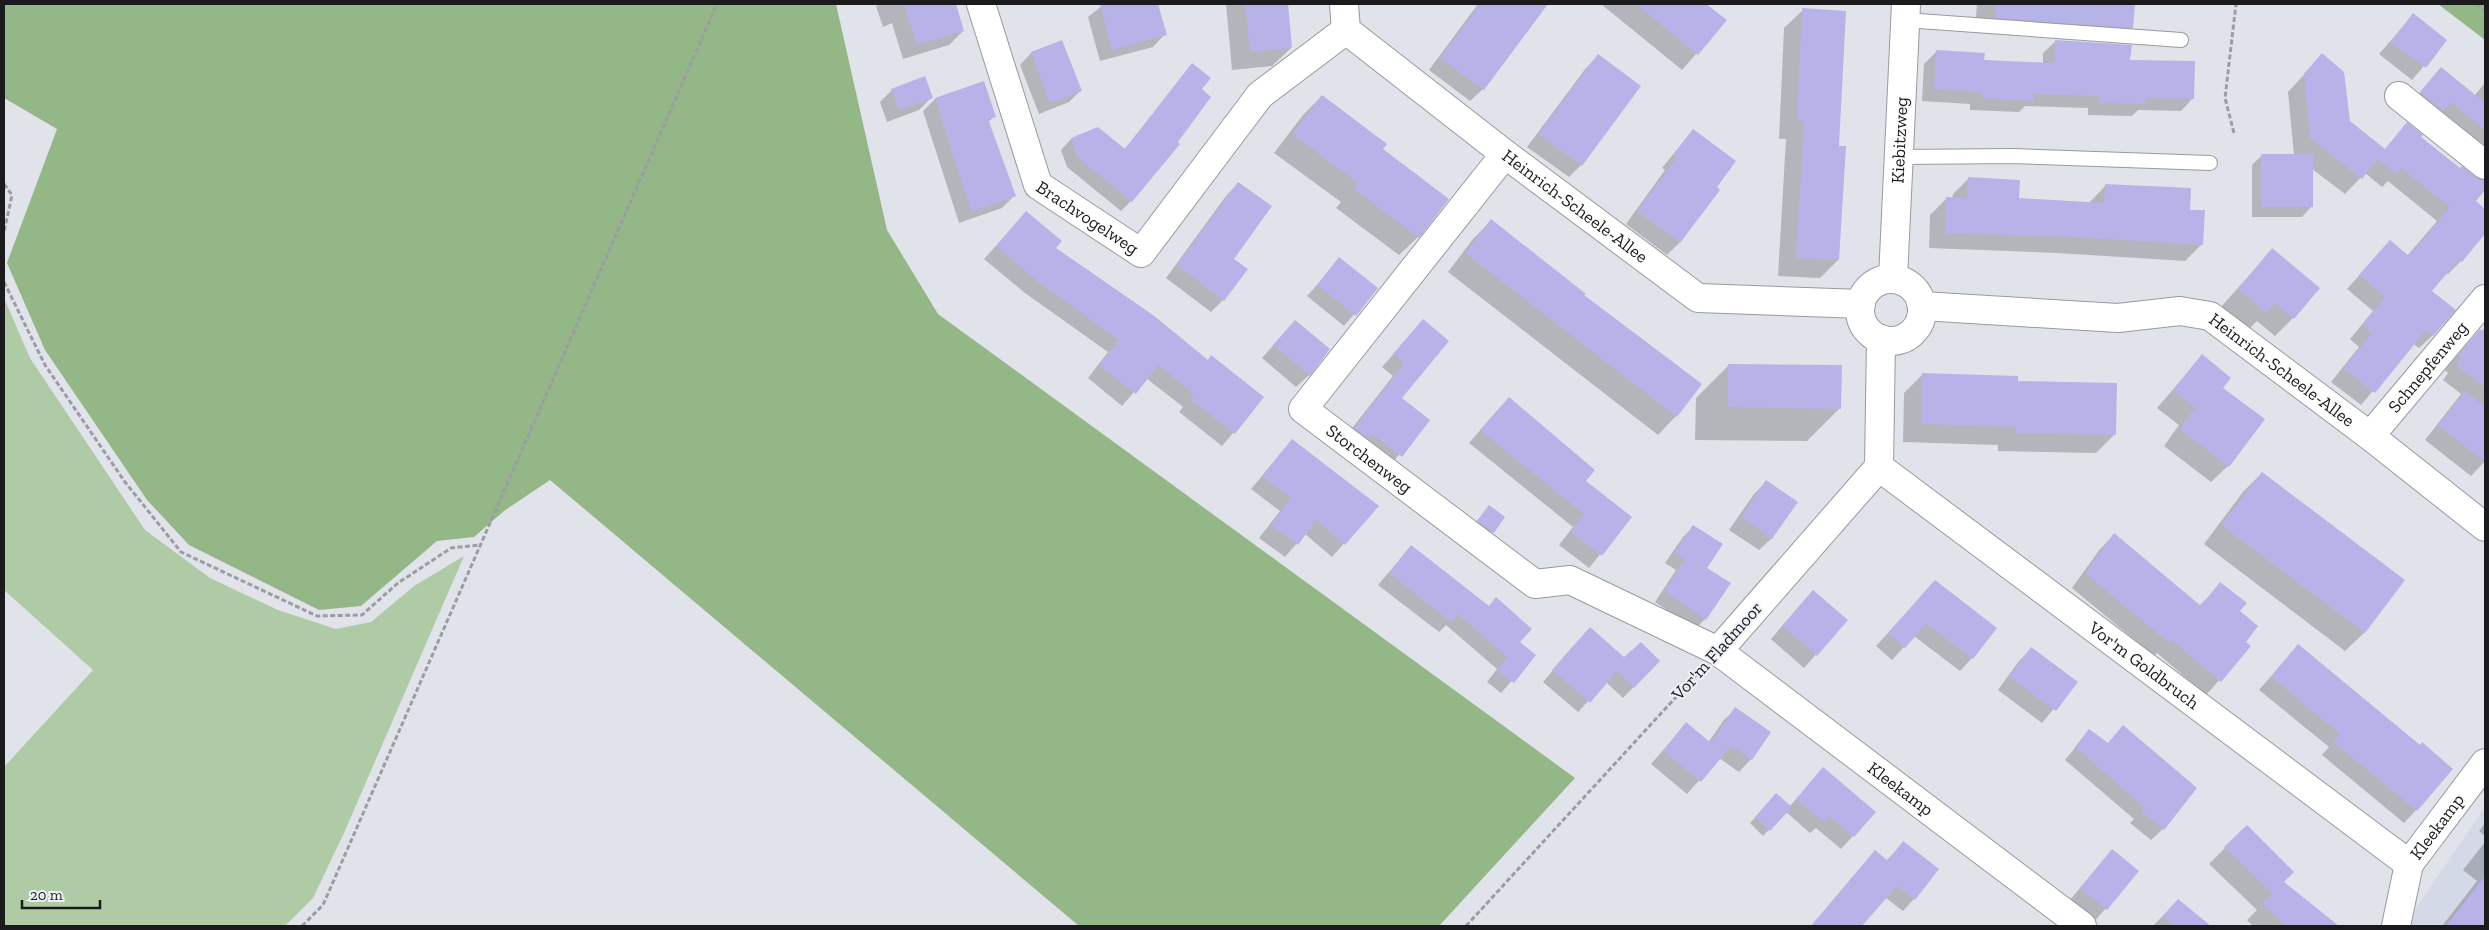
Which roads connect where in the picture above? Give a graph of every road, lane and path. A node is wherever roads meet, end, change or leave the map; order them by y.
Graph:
1 (717, 4) edge
2 (981, 4) edge
3 (1344, 4) edge
4 (2236, 4) edge
5 (2476, 4) edge
6 (2485, 11) edge
7 (1906, 12) edge
8 (1346, 30) junction
9 (2181, 40) dead end
10 (2399, 96) dead end
11 (2234, 133) dead end
12 (1506, 154) junction
13 (1899, 157) junction
14 (2210, 163) dead end
15 (2485, 165) edge
16 (4, 184) edge
17 (4, 232) edge
18 (1893, 278) junction
19 (4, 282) edge
20 (2485, 299) edge
21 (1861, 304) junction
22 (1922, 306) junction
23 (1881, 339) junction
24 (2370, 436) junction
25 (1879, 467) junction
26 (2485, 526) edge
27 (480, 546) junction
28 (1718, 651) junction
29 (2485, 763) edge
30 (2409, 864) junction
31 (302, 926) edge
32 (1466, 926) edge
33 (2082, 926) edge
34 (2396, 926) edge

1 - 27 path
2 - 8 street, Brachvogelweg
3 - 8 street
4 - 11 path
5 - 6 path
7 - 9 lane
7 - 13 street, Kiebitzweg
8 - 12 street, Heinrich-Scheele-Allee
10 - 15 street
12 - 21 street, Heinrich-Scheele-Allee
12 - 28 street, Storchenweg
13 - 14 lane
13 - 18 street, Kiebitzweg
16 - 17 path
18 - 21 street
18 - 22 street
19 - 27 path
20 - 24 street, Schnepfenweg
21 - 23 street
22 - 23 street
22 - 24 street, Heinrich-Scheele-Allee
23 - 25 street
24 - 26 street, Heinrich-Scheele-Allee
25 - 28 street, Vor'm Fladmoor
25 - 30 street, Vor'm Goldbruch
27 - 31 path
28 - 32 path, Vor'm Fladmoor
28 - 33 street, Kleekamp
29 - 30 street, Kleekamp
30 - 34 street, Kleekamp

